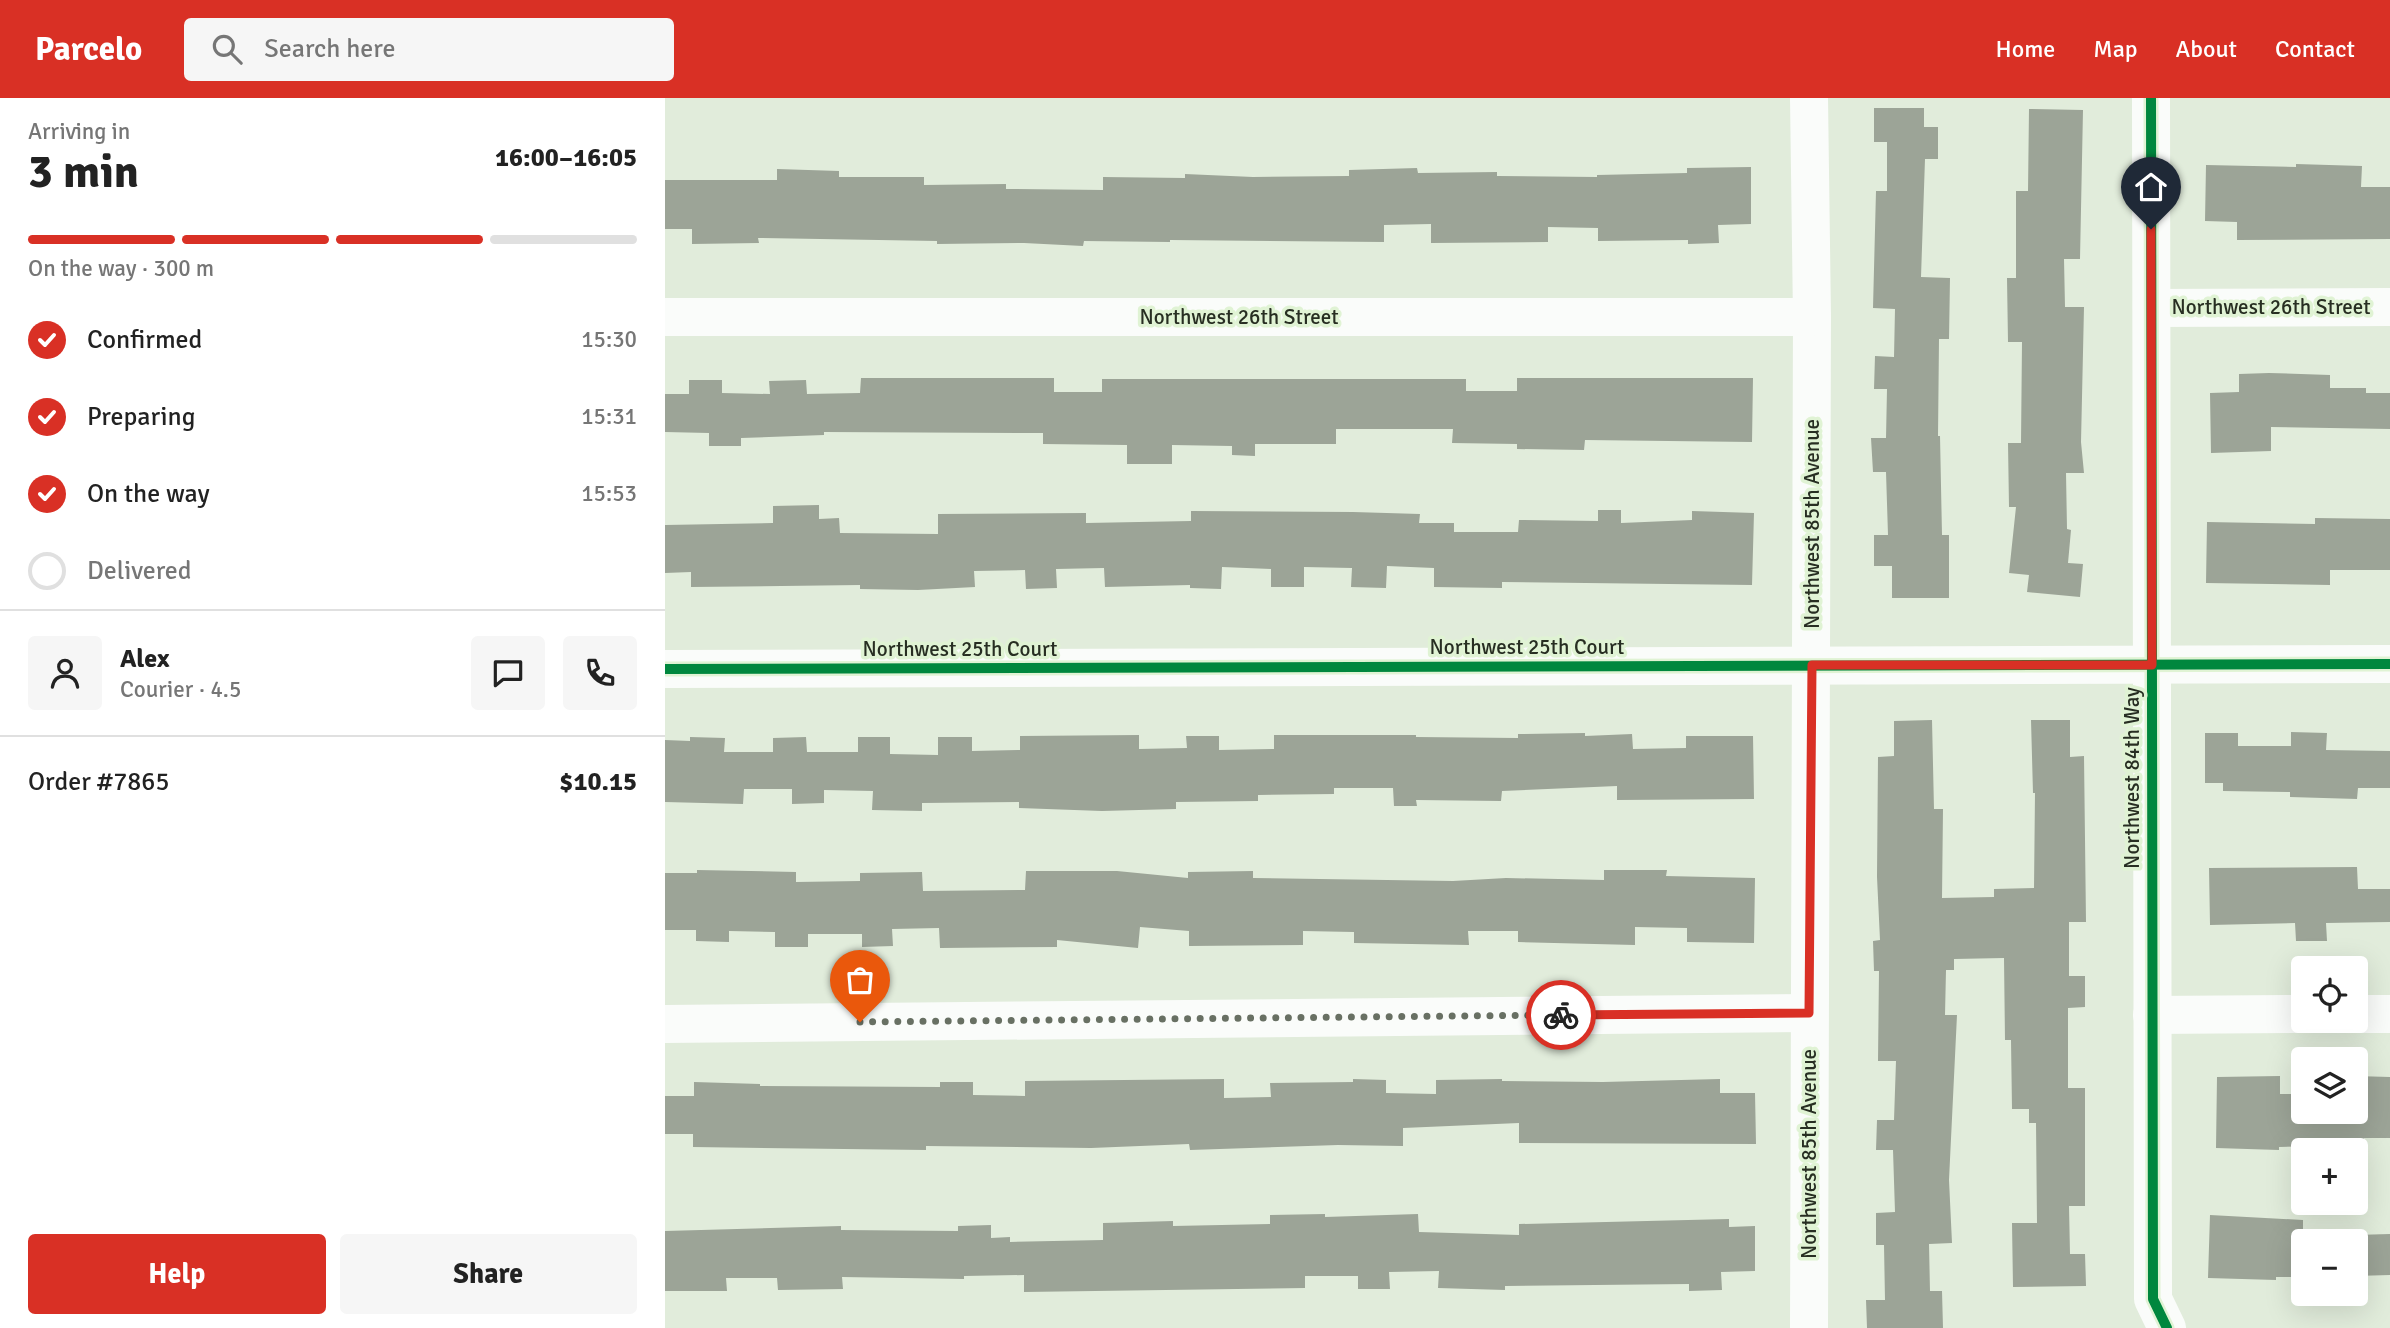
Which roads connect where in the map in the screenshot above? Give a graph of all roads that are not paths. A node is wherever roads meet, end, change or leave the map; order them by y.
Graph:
1 (1809, 98) edge
2 (2151, 98) edge
3 (2390, 307) edge
4 (2152, 308) junction
5 (665, 317) edge
6 (1812, 317) junction
7 (2390, 664) edge
8 (1812, 665) junction
9 (2152, 665) junction
10 (665, 669) edge
11 (1809, 1013) junction
12 (2291, 1014) edge
13 (2368, 1014) edge
14 (2390, 1014) edge
15 (2152, 1015) junction
16 (665, 1024) edge
17 (1809, 1328) edge
18 (2167, 1328) edge

1 - 6 street, Northwest 85th Avenue
2 - 4 street, Northwest 84th Way
3 - 4 street, Northwest 26th Street
4 - 9 street, Northwest 84th Way
5 - 6 street, Northwest 26th Street
6 - 8 street, Northwest 85th Avenue
7 - 9 street, Northwest 25th Court
8 - 9 street, Northwest 25th Court
8 - 10 street, Northwest 25th Court
8 - 11 street, Northwest 85th Avenue
9 - 15 street, Northwest 84th Way
11 - 16 street
11 - 17 street, Northwest 85th Avenue
12 - 15 street
13 - 14 street
15 - 18 street, Northwest 84th Way

